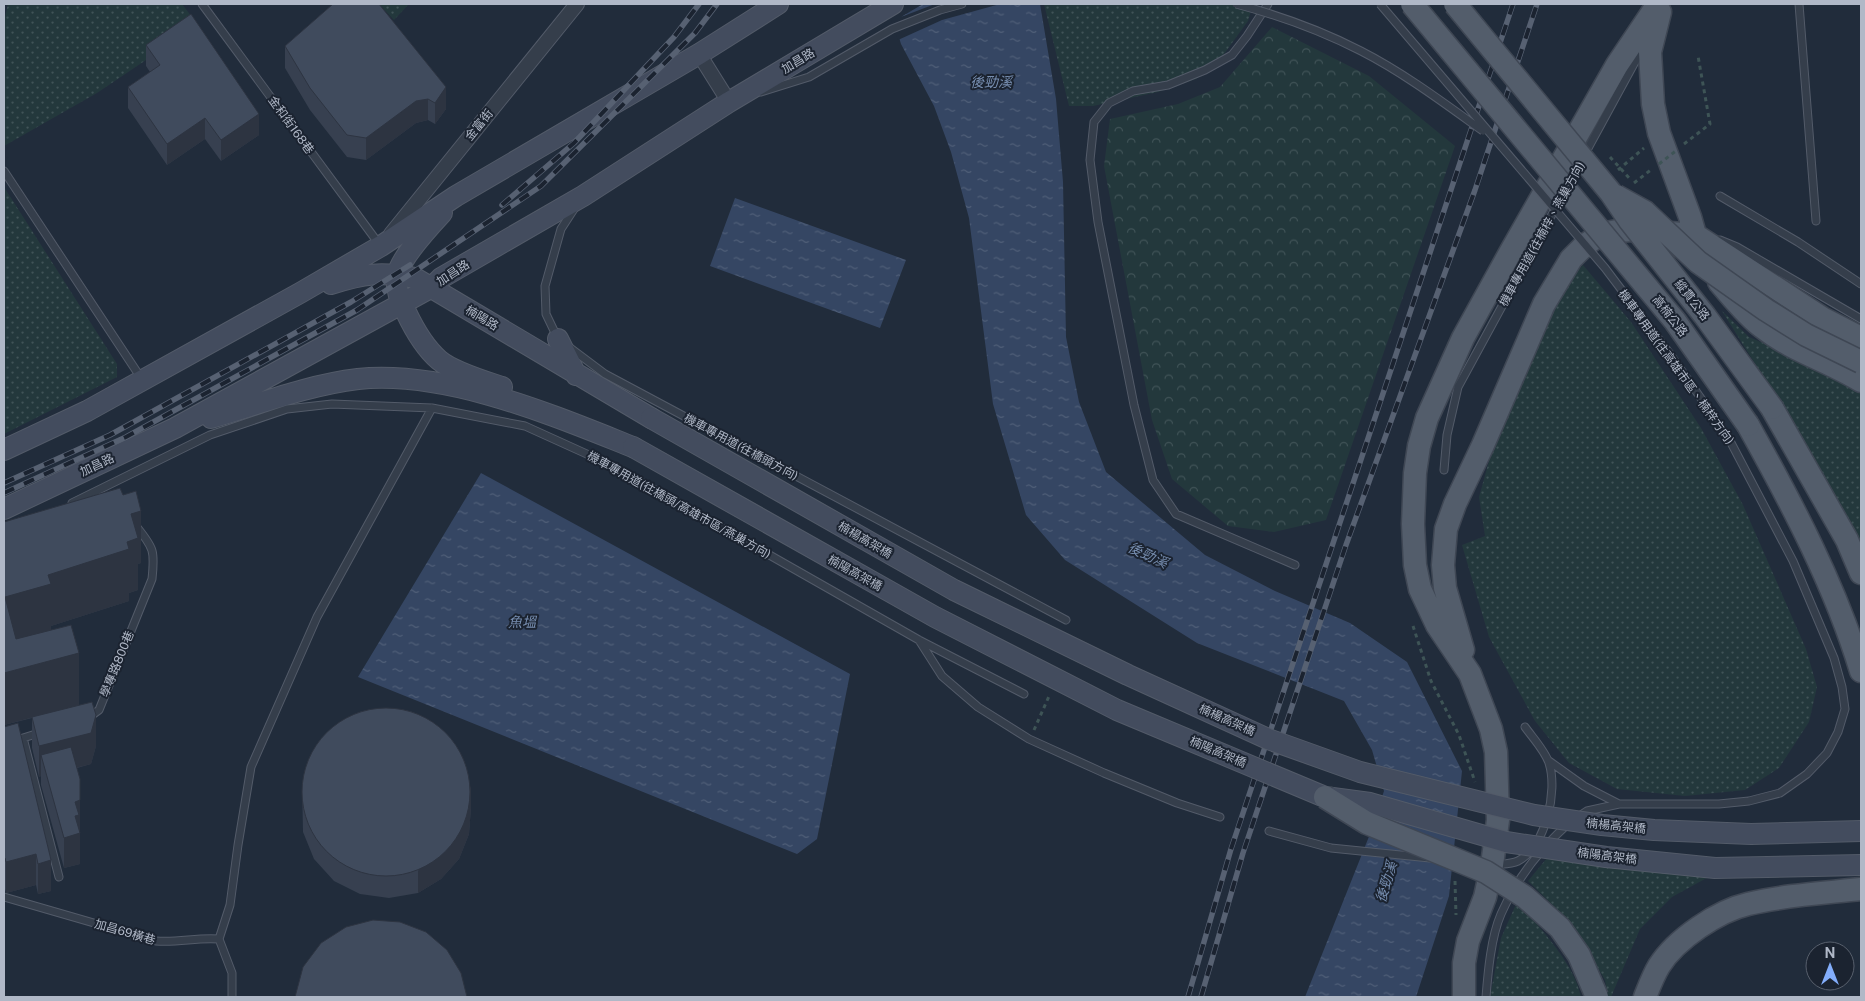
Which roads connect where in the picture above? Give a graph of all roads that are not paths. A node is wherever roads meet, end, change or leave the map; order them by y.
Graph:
1 (202, 4) edge
2 (577, 4) edge
3 (778, 4) edge
4 (962, 4) edge
5 (1236, 4) edge
6 (1268, 4) edge
7 (1380, 4) edge
8 (1412, 4) edge
9 (1455, 4) edge
10 (1660, 4) edge
11 (1799, 4) edge
12 (890, 6) edge
13 (699, 54) junction
14 (729, 102) junction
15 (1492, 137) junction
16 (4, 171) edge
17 (1613, 182) junction
18 (456, 196) junction
19 (583, 196) junction
20 (1720, 196) dead end
21 (1816, 221) dead end
22 (1695, 235) junction
23 (381, 246) junction
24 (397, 274) junction
25 (1861, 284) edge
26 (432, 287) junction
27 (300, 293) junction
28 (402, 303) junction
29 (1861, 319) edge
30 (558, 338) junction
31 (1861, 338) edge
32 (1861, 362) edge
33 (576, 375) junction
34 (143, 380) junction
35 (1861, 381) edge
36 (432, 408) junction
37 (651, 418) joint
38 (176, 428) junction
39 (633, 447) junction
40 (4, 450) edge
41 (1444, 470) dead end
42 (66, 506) edge
43 (4, 509) edge
44 (136, 526) edge
45 (1295, 565) dead end
46 (1861, 573) edge
47 (1066, 620) dead end
48 (919, 640) junction
49 (1861, 671) edge
50 (1470, 674) junction
51 (1024, 694) dead end
52 (82, 720) edge
53 (1525, 727) dead end
54 (48, 730) edge
55 (23, 738) junction
56 (4, 744) edge
57 (1548, 761) junction
58 (1325, 797) junction
59 (1619, 804) junction
60 (1220, 817) dead end
61 (1854, 830) edge
62 (1269, 831) dead end
63 (1492, 865) junction
64 (1861, 865) edge
65 (59, 877) dead end
66 (1861, 889) edge
67 (4, 897) edge
68 (219, 939) junction
69 (232, 997) edge
70 (1464, 997) edge
71 (1486, 997) edge
72 (1597, 997) edge
73 (1645, 997) edge

1 - 23 lane, 金和街168巷
2 - 23 street, 金富街
3 - 13 street
4 - 14 lane
5 - 15 lane, 機車專用道(往高雄市區、楠梓方向), bridge
6 - 45 lane
7 - 15 lane, 機車專用道(往高雄市區、楠梓方向), bridge
8 - 49 main road, 高楠公路, bridge
9 - 17 main road, bridge
10 - 22 main road
10 - 41 lane, 機車專用道(往楠梓、燕巢方向)
10 - 50 main road
11 - 21 lane
12 - 14 street, 加昌路
13 - 14 street
13 - 18 street
14 - 19 street, 加昌路
15 - 59 lane, 機車專用道(往高雄市區、楠梓方向), bridge
16 - 34 lane
17 - 32 main road, bridge
17 - 46 main road, 縱貫公路, bridge
18 - 23 street
18 - 24 street
19 - 26 street, 加昌路
19 - 30 lane, 機車專用道(往橋頭方向)
20 - 25 lane
22 - 29 lane
22 - 31 main road
22 - 35 main road
22 - 50 main road
23 - 27 street
24 - 26 street, 楠陽路
24 - 27 street, 楠陽路
24 - 28 street
26 - 28 street, 加昌路
26 - 33 street, 楠陽路
27 - 34 street
28 - 38 street, 加昌路
28 - 39 street
30 - 33 street
30 - 47 lane, 機車專用道(往橋頭方向)
33 - 37 street, 楠陽路
34 - 40 street
36 - 42 lane, 機車專用道(往橋頭/高雄市區/燕巢方向)
36 - 48 lane, 機車專用道(往橋頭/高雄市區/燕巢方向)
36 - 68 lane
37 - 61 street, 楠楊高架橋, bridge
38 - 39 street
38 - 43 street, 加昌路
39 - 58 street, 楠陽高架橋, bridge
44 - 52 lane, 學專路800巷
48 - 51 lane
48 - 60 lane
50 - 63 main road
53 - 57 lane
54 - 55 lane
55 - 56 lane
55 - 65 lane
57 - 59 lane
57 - 63 lane
58 - 64 street, 楠陽高架橋, bridge
58 - 72 main road, bridge
59 - 71 lane
62 - 63 lane, bridge
63 - 70 main road
66 - 73 main road
67 - 68 lane, 加昌69橫巷
68 - 69 lane

